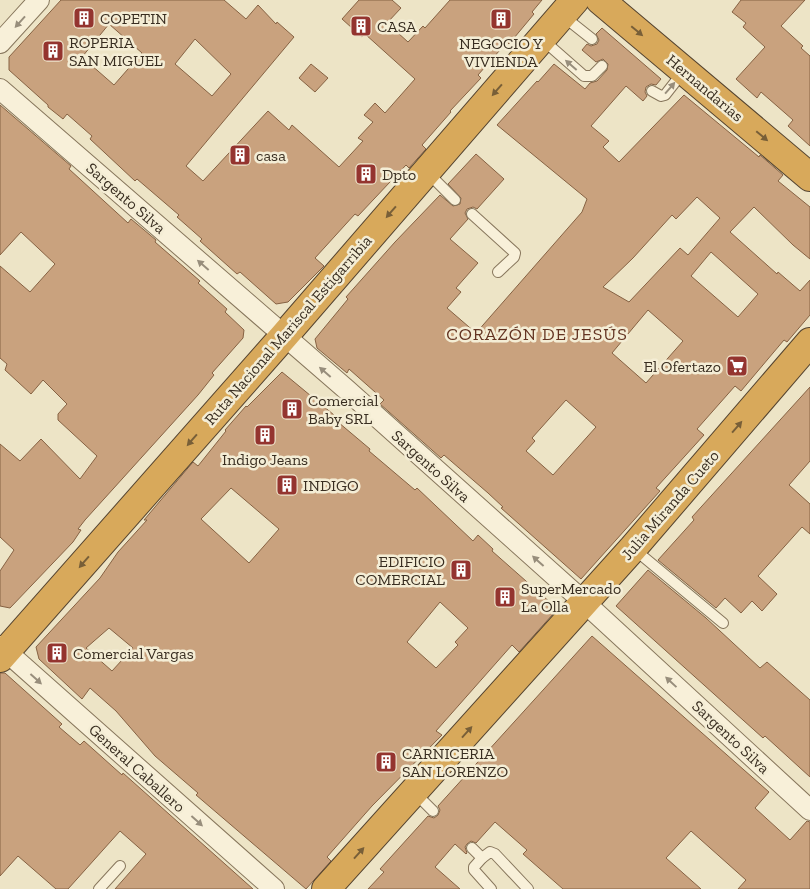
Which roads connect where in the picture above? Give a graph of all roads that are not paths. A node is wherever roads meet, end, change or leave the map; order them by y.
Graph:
1 (39, 0) edge
2 (600, 0) edge
3 (568, 8) edge
4 (541, 39) junction
5 (592, 39) dead end
6 (0, 43) edge
7 (602, 66) dead end
8 (684, 71) junction
9 (0, 89) edge
10 (652, 91) dead end
11 (426, 171) junction
12 (810, 176) edge
13 (455, 200) dead end
14 (472, 214) dead end
15 (498, 272) dead end
16 (284, 336) junction
17 (810, 342) edge
18 (633, 548) junction
19 (584, 602) junction
20 (723, 622) dead end
21 (2, 652) edge
22 (414, 792) junction
23 (810, 810) edge
24 (433, 811) dead end
25 (472, 848) dead end
26 (482, 858) junction
27 (120, 866) dead end
28 (99, 889) edge
29 (274, 889) edge
30 (326, 889) edge
31 (491, 889) edge
32 (528, 889) edge

1 -> 6 street
2 -> 8 highway, Hernandarias
3 - 4 highway, Ruta Nacional Mariscal Estigarribia
3 - 5 lane
7 -> 4 lane
4 -> 11 highway, Ruta Nacional Mariscal Estigarribia
10 -> 8 lane
8 -> 12 highway, Hernandarias
16 -> 9 street, Sargento Silva
11 - 13 lane
11 -> 16 highway, Ruta Nacional Mariscal Estigarribia
14 - 15 lane
19 -> 16 street, Sargento Silva
16 -> 21 highway, Ruta Nacional Mariscal Estigarribia
18 -> 17 highway, Julia Miranda Cueto
18 - 19 highway, Julia Miranda Cueto
18 - 20 lane
22 -> 19 highway, Julia Miranda Cueto
23 -> 19 street, Sargento Silva
21 -> 29 street, General Caballero
22 - 24 lane
30 -> 22 highway, Julia Miranda Cueto
25 - 26 lane
26 - 31 lane
26 - 32 lane
27 - 28 lane

